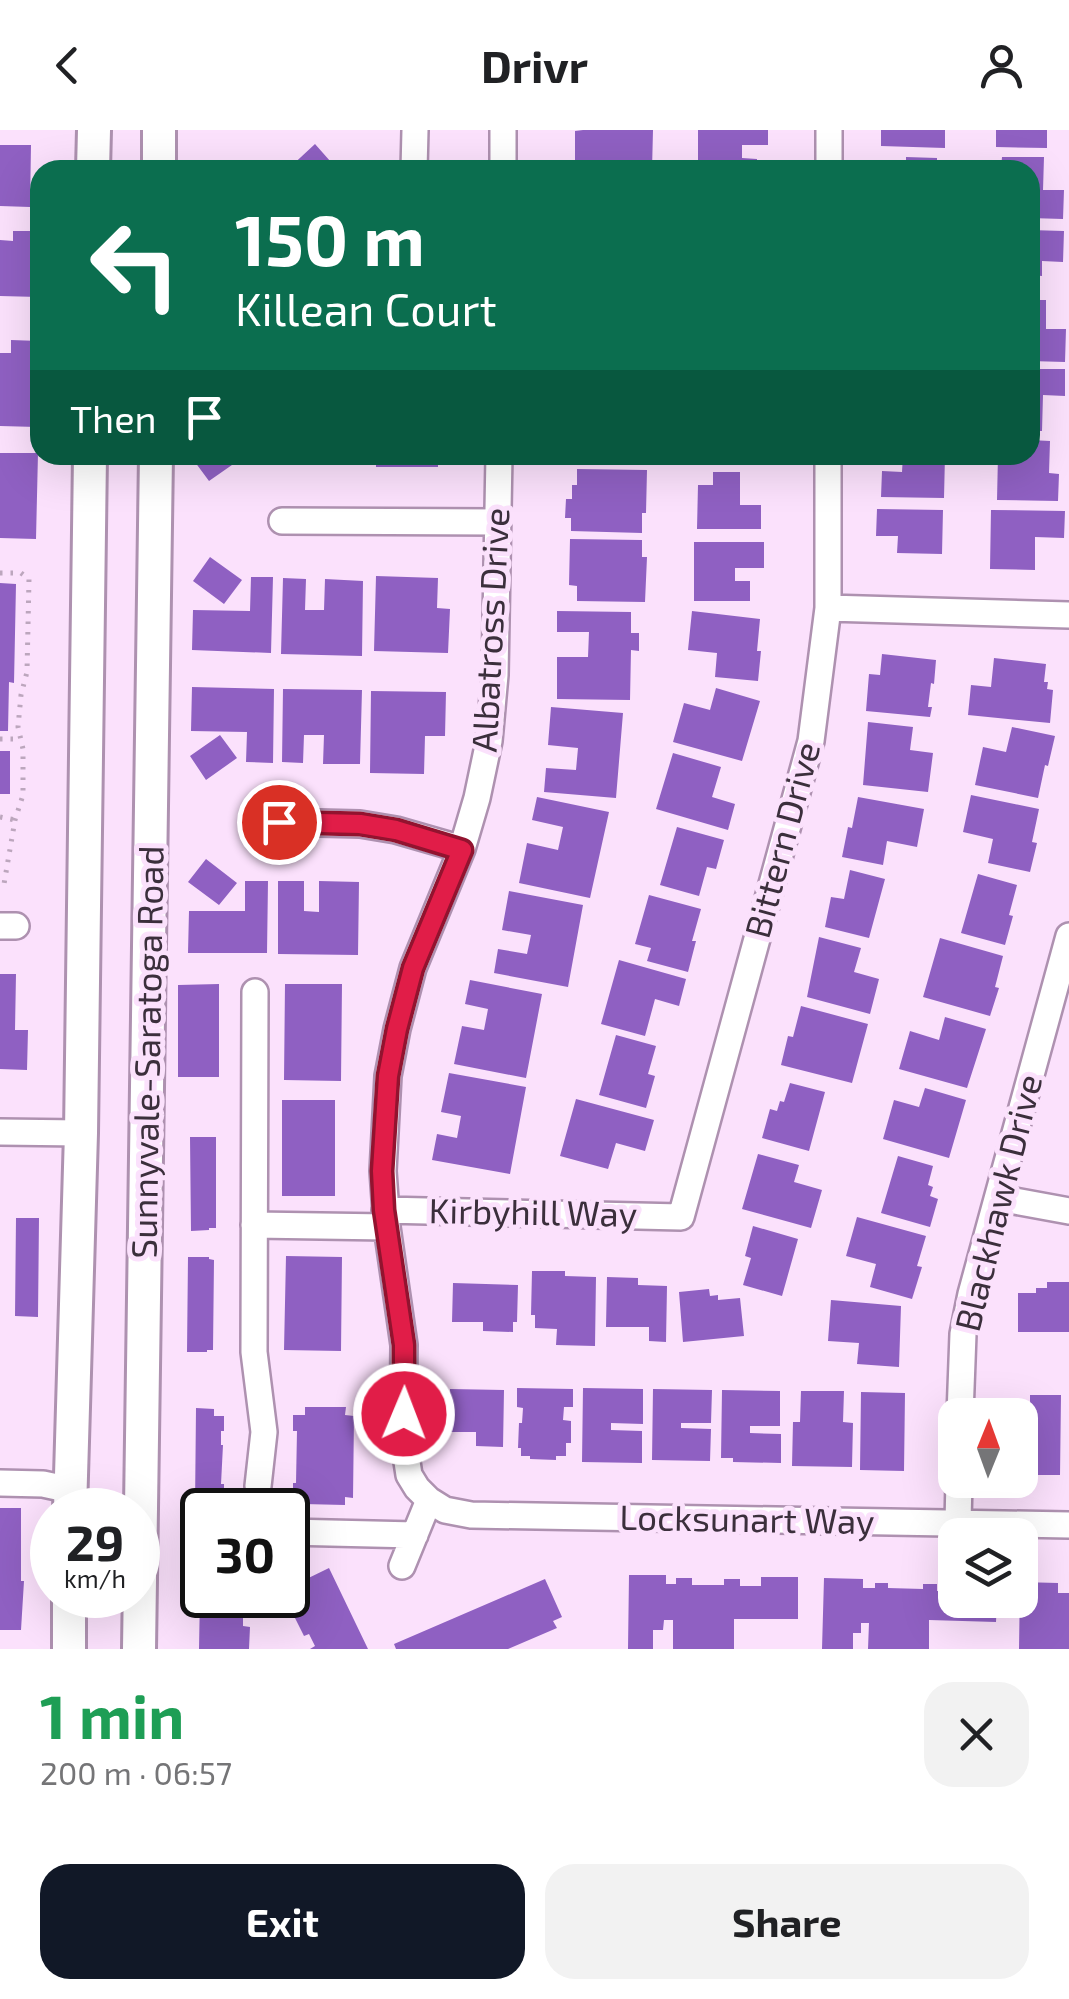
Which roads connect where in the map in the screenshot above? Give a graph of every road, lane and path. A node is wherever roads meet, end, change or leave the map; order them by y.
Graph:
1 (94, 130) edge
2 (159, 130) edge
3 (415, 130) edge
4 (503, 130) edge
5 (829, 130) edge
6 (94, 160) edge
7 (159, 160) edge
8 (414, 160) edge
9 (503, 160) edge
10 (829, 160) edge
11 (90, 465) edge
12 (156, 465) edge
13 (499, 465) edge
14 (828, 465) edge
15 (282, 521) dead end
16 (498, 522) junction
17 (0, 573) edge
18 (828, 608) junction
19 (1069, 615) edge
20 (0, 739) edge
21 (21, 740) junction
22 (0, 817) edge
23 (15, 820) junction
24 (279, 822) dead end
25 (462, 850) junction
26 (4, 884) dead end
27 (1069, 936) edge
28 (255, 992) dead end
29 (0, 1132) edge
30 (80, 1133) junction
31 (998, 1198) junction
32 (1069, 1210) edge
33 (682, 1217) joint
34 (386, 1218) junction
35 (254, 1225) junction
36 (961, 1398) edge
37 (0, 1484) edge
38 (258, 1486) dead end
39 (50, 1488) edge
40 (70, 1488) edge
41 (428, 1500) junction
42 (938, 1523) edge
43 (1038, 1524) edge
44 (1069, 1525) edge
45 (310, 1533) edge
46 (414, 1535) junction
47 (402, 1566) dead end
48 (70, 1618) edge
49 (69, 1649) edge
50 (139, 1649) edge

1 - 6 main road
2 - 7 main road
3 - 8 street
4 - 9 street
5 - 10 street
11 - 30 main road, Sunnyvale-Saratoga Road
12 - 50 main road, Sunnyvale-Saratoga Road
13 - 16 street, Albatross Drive
14 - 18 street, Bittern Drive
15 - 16 street
16 - 25 street, Albatross Drive
17 - 21 path
18 - 19 street
18 - 33 street, Bittern Drive
20 - 21 path
21 - 23 path
22 - 23 path
23 - 26 path
24 - 25 street
25 - 34 street, Albatross Drive
27 - 31 street, Blackhawk Drive
28 - 35 street
29 - 30 street
30 - 40 main road, Sunnyvale-Saratoga Road
31 - 32 street
31 - 36 street, Blackhawk Drive
33 - 34 street, Kirbyhill Way
34 - 35 street, Kirbyhill Way
34 - 41 street, Albatross Drive
35 - 38 street
37 - 39 street
41 - 42 street, Locksunart Way
41 - 46 street
43 - 44 street, Locksunart Way
45 - 46 street
46 - 47 street
48 - 49 main road

